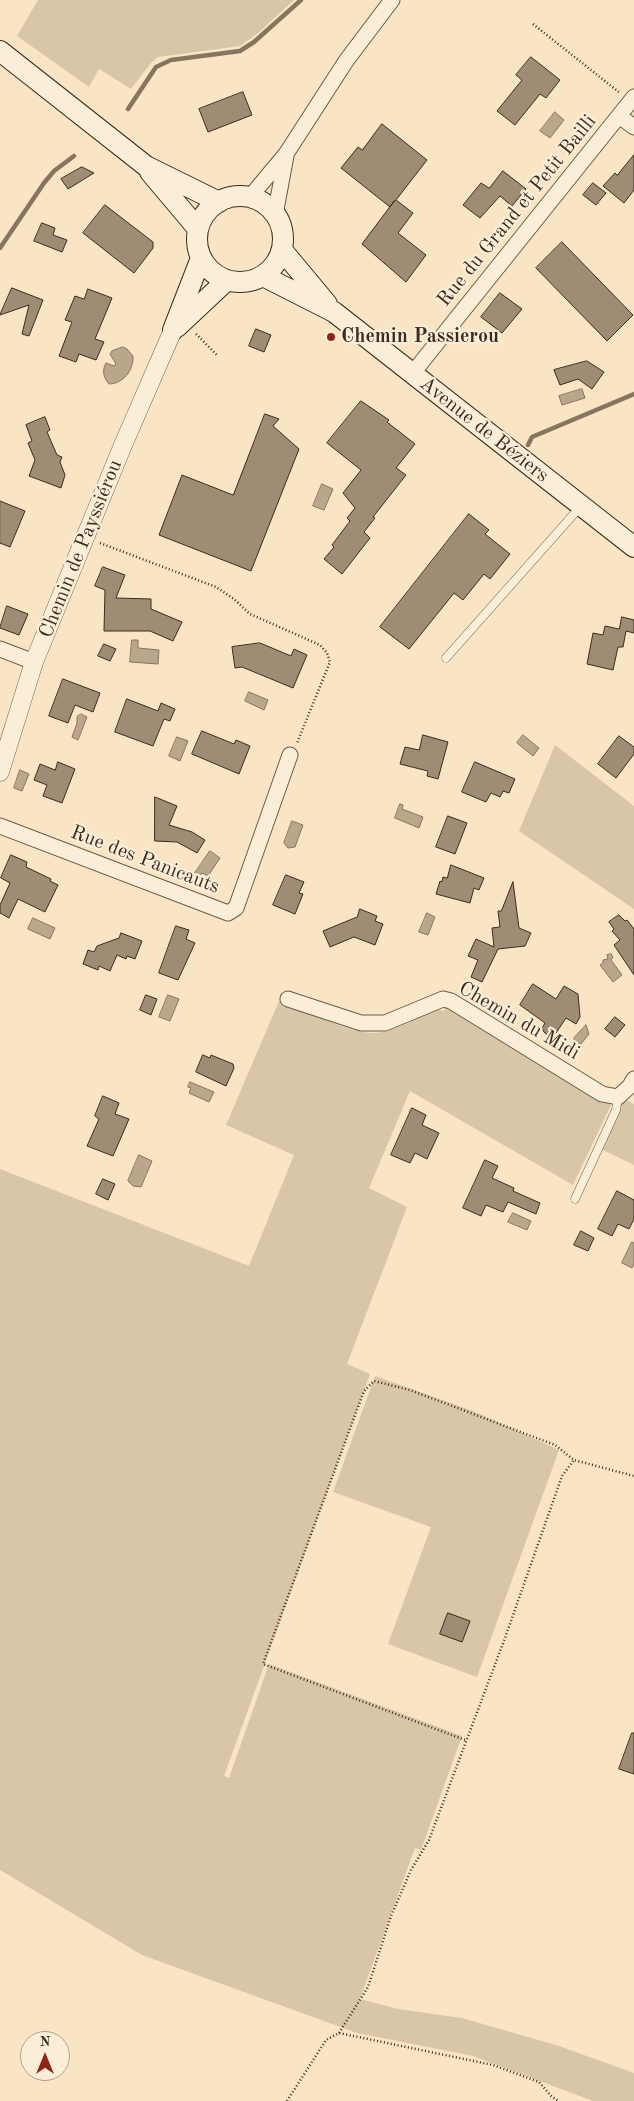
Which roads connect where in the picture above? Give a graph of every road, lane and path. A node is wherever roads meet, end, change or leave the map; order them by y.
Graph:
1 (392, 0) edge
2 (533, 24) dead end
3 (0, 51) edge
4 (632, 99) edge
5 (619, 116) junction
6 (634, 128) edge
7 (286, 154) junction
8 (146, 166) junction
9 (250, 197) junction
10 (219, 202) junction
11 (276, 214) junction
12 (198, 229) junction
13 (282, 250) junction
14 (201, 258) junction
15 (263, 276) junction
16 (226, 280) junction
17 (334, 312) junction
18 (173, 330) junction
19 (412, 374) junction
20 (581, 506) junction
21 (85, 537) junction
22 (634, 547) edge
23 (0, 649) edge
24 (446, 658) dead end
25 (34, 662) junction
26 (290, 755) joint
27 (0, 772) edge
28 (0, 826) edge
29 (288, 999) dead end
30 (634, 1079) edge
31 (618, 1097) junction
32 (575, 1199) dead end
33 (574, 1460) junction
34 (634, 1476) edge
35 (465, 1740) junction
36 (339, 2033) junction
37 (287, 2101) edge
38 (559, 2101) edge

1 - 7 street
2 - 4 path
3 - 8 main road
4 - 5 street, Rue du Grand et Petit Bailli
5 - 6 street
5 - 19 street, Rue du Grand et Petit Bailli
7 - 9 street
7 - 11 street
8 - 10 main road
8 - 12 main road
9 - 10 main road
9 - 11 main road
10 - 12 main road
11 - 13 main road
12 - 14 main road
13 - 15 main road
13 - 17 main road, Avenue de Béziers
14 - 16 main road
14 - 18 main road, Chemin de Payssiérou
15 - 16 main road
15 - 17 main road, Avenue de Béziers
16 - 18 main road, Chemin de Payssiérou
17 - 19 main road, Avenue de Béziers
18 - 21 street, Chemin de Payssiérou
19 - 20 main road, Avenue de Béziers
20 - 22 main road, Avenue de Béziers
20 - 24 lane
21 - 25 street, Chemin de Payssiérou
21 - 26 path
23 - 25 street
25 - 27 street, Chemin de Payssiérou
26 - 28 street, Rue des Panicauts
29 - 31 street, Chemin du Midi
30 - 31 street
31 - 32 lane
33 - 34 path
33 - 35 path
33 - 35 path
35 - 36 path
36 - 37 path
36 - 38 path

